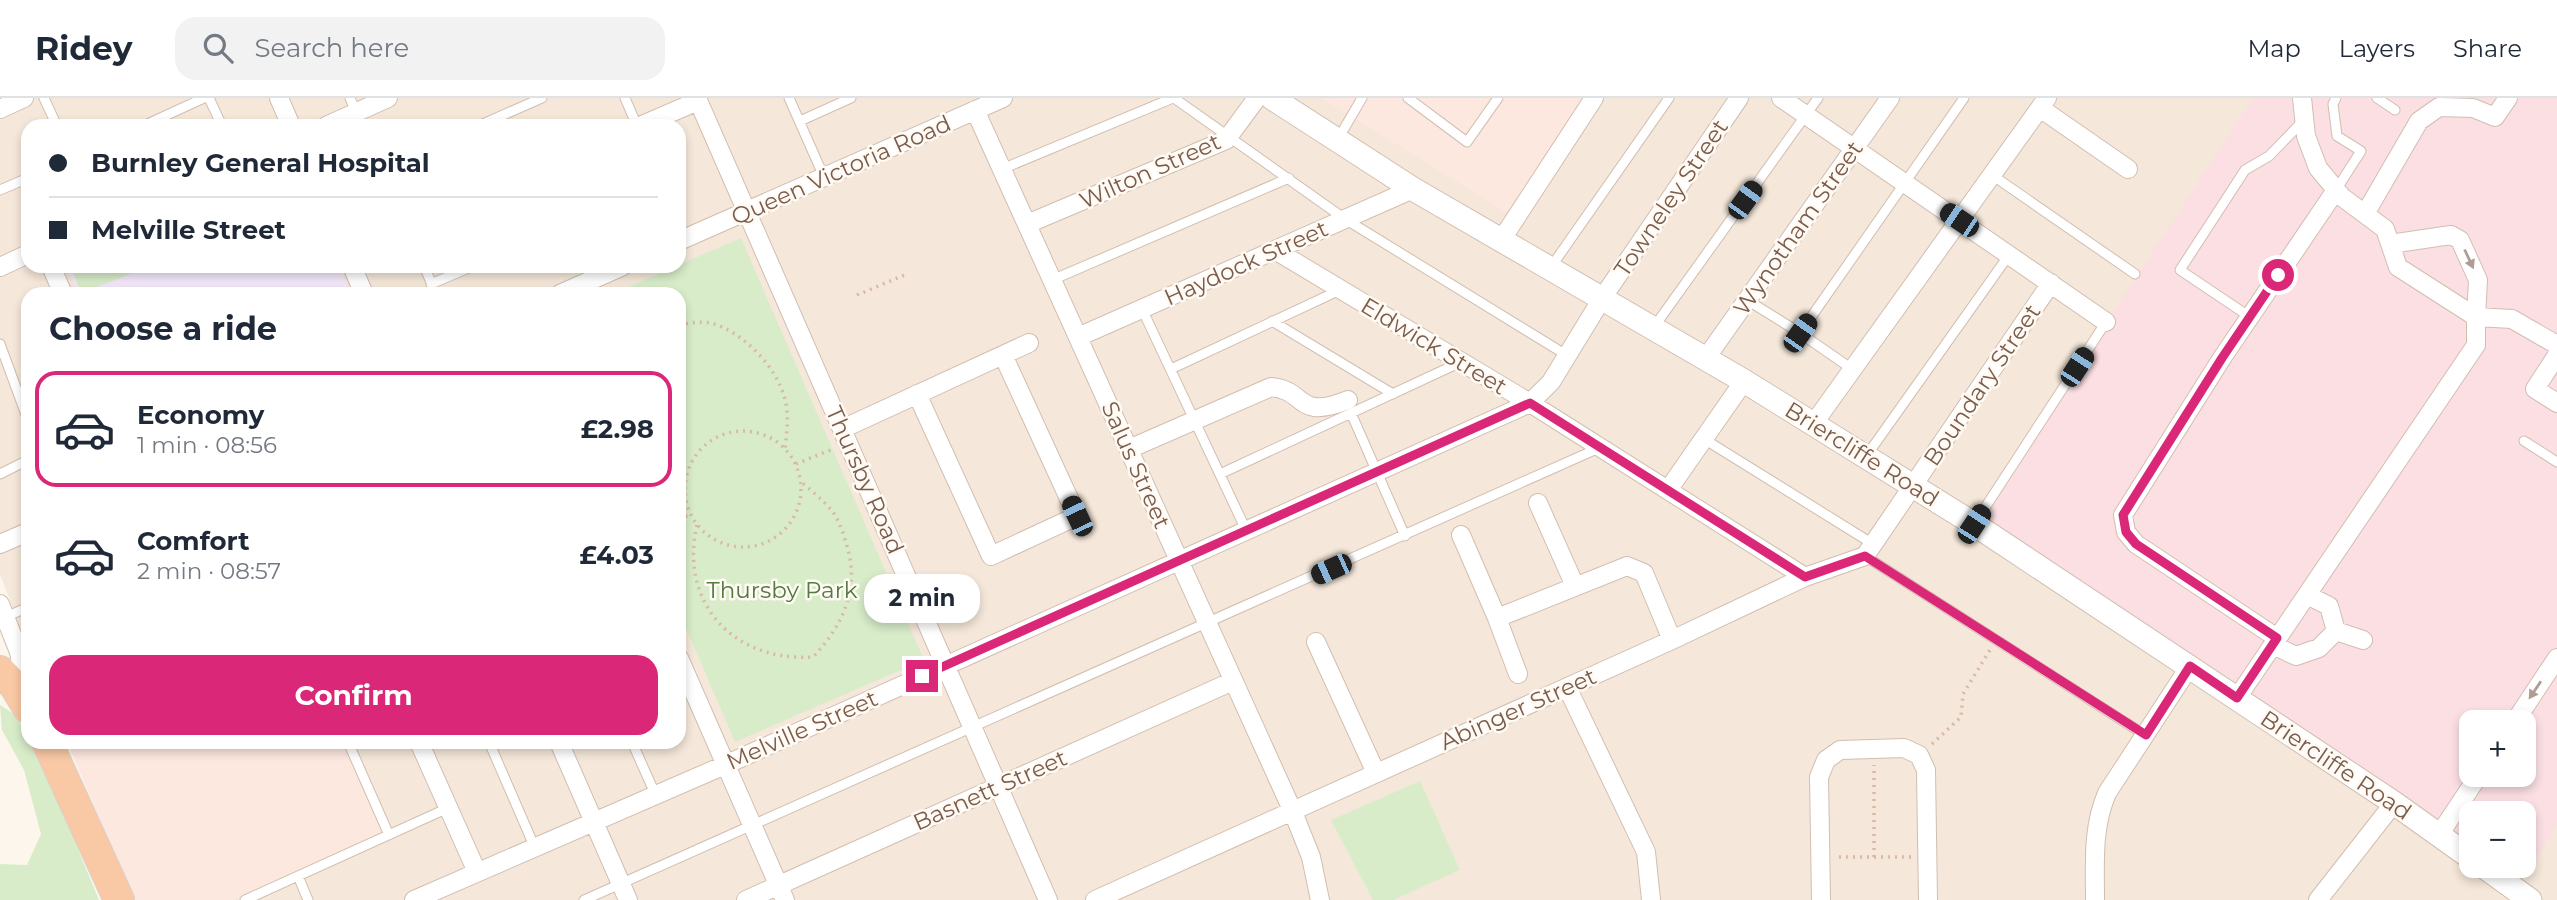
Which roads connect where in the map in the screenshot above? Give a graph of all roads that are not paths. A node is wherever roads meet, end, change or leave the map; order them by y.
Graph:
1 (24, 98) edge
2 (44, 98) edge
3 (204, 98) edge
4 (209, 98) edge
5 (279, 98) edge
6 (388, 98) edge
7 (542, 98) edge
8 (625, 98) edge
9 (789, 98) edge
10 (851, 98) edge
11 (1003, 98) edge
12 (1173, 98) edge
13 (1257, 98) edge
14 (1272, 98) edge
15 (1362, 98) edge
16 (1408, 98) edge
17 (1498, 98) edge
18 (1594, 98) edge
19 (1669, 98) edge
20 (1739, 98) edge
21 (1781, 98) edge
22 (1818, 98) edge
23 (1890, 98) edge
24 (1964, 98) edge
25 (2302, 98) edge
26 (2336, 98) edge
27 (2377, 98) edge
28 (2508, 98) edge
29 (697, 99) edge
30 (2043, 103) edge
31 (0, 108) edge
32 (975, 110) junction
33 (2395, 110) dead end
34 (356, 112) edge
35 (1806, 115) junction
36 (54, 119) edge
37 (158, 119) edge
38 (219, 119) edge
39 (288, 119) edge
40 (494, 119) edge
41 (636, 119) edge
42 (654, 119) edge
43 (2304, 120) junction
44 (800, 121) junction
45 (1229, 136) junction
46 (1338, 140) junction
47 (1853, 148) junction
48 (1002, 169) junction
49 (2128, 169) dead end
50 (1992, 175) junction
51 (824, 177) junction
52 (1289, 178) junction
53 (21, 181) edge
54 (1904, 183) junction
55 (1413, 189) junction
56 (0, 190) edge
57 (2336, 190) junction
58 (746, 212) junction
59 (2365, 214) junction
60 (1345, 219) junction
61 (1959, 220) junction
62 (1027, 224) junction
63 (686, 233) edge
64 (1502, 239) junction
65 (2390, 244) junction
66 (1275, 250) junction
67 (2009, 255) junction
68 (21, 257) edge
69 (0, 267) edge
70 (1551, 267) junction
71 (427, 273) edge
72 (457, 273) edge
73 (607, 273) edge
74 (2135, 274) dead end
75 (1052, 280) junction
76 (431, 284) junction
77 (2051, 284) junction
78 (432, 287) edge
79 (576, 287) edge
80 (1340, 290) junction
81 (1603, 297) junction
82 (1747, 300) junction
83 (1142, 309) junction
84 (2250, 317) junction
85 (2476, 317) junction
86 (1272, 321) junction
87 (2106, 321) joint
88 (1654, 327) junction
89 (1800, 333) junction
90 (1078, 337) junction
91 (1029, 343) dead end
92 (0, 344) edge
93 (2557, 345) edge
94 (1003, 355) junction
95 (2557, 355) edge
96 (1568, 356) junction
97 (1706, 358) junction
98 (1461, 362) junction
99 (1171, 369) junction
100 (1852, 369) junction
101 (1744, 381) junction
102 (917, 394) junction
103 (1393, 394) junction
104 (21, 401) edge
105 (2557, 402) edge
106 (1530, 403) junction
107 (1349, 407) junction
108 (1194, 420) junction
109 (1814, 423) junction
110 (845, 436) junction
111 (1704, 439) junction
112 (2524, 440) dead end
113 (1601, 448) junction
114 (1129, 449) junction
115 (1866, 456) junction
116 (2557, 462) edge
117 (21, 464) edge
118 (1377, 472) junction
119 (0, 474) edge
120 (1220, 474) junction
121 (1913, 486) junction
122 (1668, 490) junction
123 (1538, 503) dead end
124 (1974, 524) junction
125 (1246, 530) junction
126 (21, 535) edge
127 (1461, 535) dead end
128 (1405, 536) junction
129 (0, 544) edge
130 (1869, 550) junction
131 (1179, 560) junction
132 (1805, 577) junction
133 (1575, 586) junction
134 (2307, 595) junction
135 (21, 608) edge
136 (3, 610) edge
137 (1497, 618) junction
138 (1208, 624) junction
139 (2336, 631) junction
140 (1672, 640) junction
141 (2363, 640) dead end
142 (1317, 642) dead end
143 (2275, 642) junction
144 (2557, 658) edge
145 (947, 665) junction
146 (2190, 666) junction
147 (686, 673) edge
148 (1518, 674) dead end
149 (1233, 681) junction
150 (19, 682) edge
151 (1567, 687) junction
152 (2237, 698) junction
153 (2523, 710) edge
154 (972, 728) junction
155 (2146, 735) junction
156 (50, 749) edge
157 (351, 749) edge
158 (422, 749) edge
159 (492, 749) edge
160 (562, 749) edge
161 (635, 749) edge
162 (725, 765) junction
163 (1376, 773) junction
164 (998, 786) junction
165 (2471, 787) edge
166 (656, 796) junction
167 (2394, 803) junction
168 (448, 808) junction
169 (1293, 812) junction
170 (594, 822) junction
171 (753, 825) junction
172 (389, 835) junction
173 (2439, 835) junction
174 (535, 848) junction
175 (2459, 849) edge
176 (477, 872) junction
177 (298, 876) junction
178 (2500, 878) edge
179 (625, 892) edge
180 (782, 893) edge
181 (118, 900) edge
182 (245, 900) edge
183 (308, 900) edge
184 (414, 900) edge
185 (584, 900) edge
186 (746, 900) edge
187 (1048, 900) edge
188 (1095, 900) edge
189 (1320, 900) edge
190 (1651, 900) edge
191 (1821, 900) edge
192 (1928, 900) edge
193 (2095, 900) edge
194 (2318, 900) edge
195 (2530, 900) edge

1 - 31 street
2 - 36 lane
3 - 37 lane
4 - 38 lane
5 - 39 street
6 - 34 street
7 - 40 lane
8 - 41 lane
9 - 44 lane
10 - 44 lane
11 - 32 street, Queen Victoria Road
12 - 45 lane
12 - 48 lane
13 - 45 street, Wilton Street
14 - 46 street, Briercliffe Road
15 - 46 lane
16 - 17 lane
18 - 64 street
19 - 70 lane
20 - 81 street, Towneley Street
21 - 35 street
22 - 35 lane
23 - 47 street, Wynotham Street
24 - 54 lane
25 - 43 street
26 - 57 lane
27 - 33 lane
28 - 59 street
29 - 42 street
29 - 58 street, Thursby Road
30 - 49 street
30 - 50 street
32 - 48 street, Salus Street
32 - 51 street, Queen Victoria Road
35 - 47 street
35 - 88 lane
43 - 57 street
43 - 84 lane
44 - 51 lane
45 - 52 lane
45 - 62 street, Wilton Street
46 - 55 street, Briercliffe Road
47 - 54 street
47 - 82 street, Wynotham Street
48 - 62 street, Salus Street
50 - 61 street
50 - 74 lane
51 - 58 street, Queen Victoria Road
52 - 60 lane
52 - 75 lane
53 - 56 lane
54 - 61 street
54 - 89 lane
55 - 60 street, Haydock Street
55 - 64 street, Briercliffe Road
57 - 59 street
57 - 84 street
58 - 63 street, Queen Victoria Road
58 - 110 street, Thursby Road
59 - 65 street
60 - 66 street, Haydock Street
60 - 96 lane
61 - 67 street
61 - 100 street
62 - 75 street, Salus Street
64 - 70 street, Briercliffe Road
65 - 85 street
65 -> 85 street
66 - 80 street, Eldwick Street
66 - 83 street, Haydock Street
67 - 77 street
67 - 115 lane
68 - 69 street
70 - 81 street, Briercliffe Road
71 - 76 lane
72 - 76 lane
73 - 79 street
75 - 90 street, Salus Street
76 - 78 lane
77 - 87 street
77 - 121 street, Boundary Street
80 - 86 lane
80 - 98 street, Eldwick Street
81 - 88 street, Briercliffe Road
81 - 96 street, Melville Street
82 - 89 lane
82 - 97 street, Wynotham Street
83 - 90 street, Haydock Street
83 - 99 lane
84 - 143 street
85 - 93 street
85 - 134 street
86 - 99 lane
86 - 103 lane
87 - 124 lane
88 - 97 street, Briercliffe Road
89 - 100 lane
90 - 114 street, Salus Street
91 - 94 street
92 - 104 lane
94 - 102 street
94 - 102 street
95 - 105 street
96 - 106 street, Melville Street
97 - 101 street, Briercliffe Road
98 - 103 lane
98 - 106 street, Eldwick Street
99 - 108 lane
100 - 109 street
101 - 109 street, Briercliffe Road
101 - 111 street
102 - 110 street
103 - 107 lane
106 - 113 street, Eldwick Street
106 - 118 street, Melville Street
107 - 108 street
107 - 118 lane
107 - 120 lane
108 - 114 street
108 - 120 lane
109 - 115 street, Briercliffe Road
110 - 145 street, Thursby Road
111 - 122 street
111 - 130 lane
112 - 116 lane
113 - 122 street, Eldwick Street
113 - 128 lane
114 - 131 street, Salus Street
115 - 121 street, Briercliffe Road
117 - 119 lane
118 - 125 street, Melville Street
118 - 128 lane
120 - 125 lane
121 - 124 street, Briercliffe Road
121 - 130 street
122 - 132 street, Eldwick Street
123 - 133 street
124 - 146 street, Briercliffe Road
125 - 131 street, Melville Street
126 - 129 street
127 - 137 street
128 - 138 lane
130 - 132 street, Abinger Street
130 - 155 lane
131 - 138 street, Salus Street
131 - 145 street, Melville Street
132 - 140 street, Abinger Street
133 - 137 street
133 - 140 street
134 - 139 street
134 - 143 street
135 - 136 lane
136 - 150 street
137 - 148 street
138 - 149 street, Salus Street
138 - 154 lane
139 - 141 street
139 - 143 street
140 - 151 street, Abinger Street
142 - 163 street
143 - 152 street
144 -> 153 street
145 - 154 street, Thursby Road
145 - 162 street, Melville Street
146 - 152 street, Briercliffe Road
146 - 155 street
147 - 162 street
149 - 164 street, Basnett Street
149 - 169 street, Salus Street
151 - 163 street, Abinger Street
151 - 190 street
152 - 167 street, Briercliffe Road
154 - 164 street, Thursby Road
154 - 171 lane
155 - 193 street
156 - 181 highway
157 - 172 lane
158 - 168 street
159 - 174 lane
160 - 170 street
161 - 166 lane
162 - 166 street, Melville Street
162 - 171 street
163 - 169 street, Abinger Street
164 - 180 street, Basnett Street
164 - 187 street, Thursby Road
165 - 173 street
166 - 170 street, Melville Street
167 - 173 street, Briercliffe Road
167 - 194 street
168 - 172 lane
168 - 176 street
169 - 188 street, Abinger Street
169 - 189 street, Salus Street
170 - 174 street, Melville Street
170 - 179 street
171 - 179 lane
171 - 180 street
172 - 177 lane
173 - 175 street, Briercliffe Road
174 - 176 street, Melville Street
176 - 184 street, Melville Street
177 - 182 lane
177 - 183 lane
178 - 195 street
179 - 185 lane
180 - 186 street, Basnett Street
191 - 192 street

